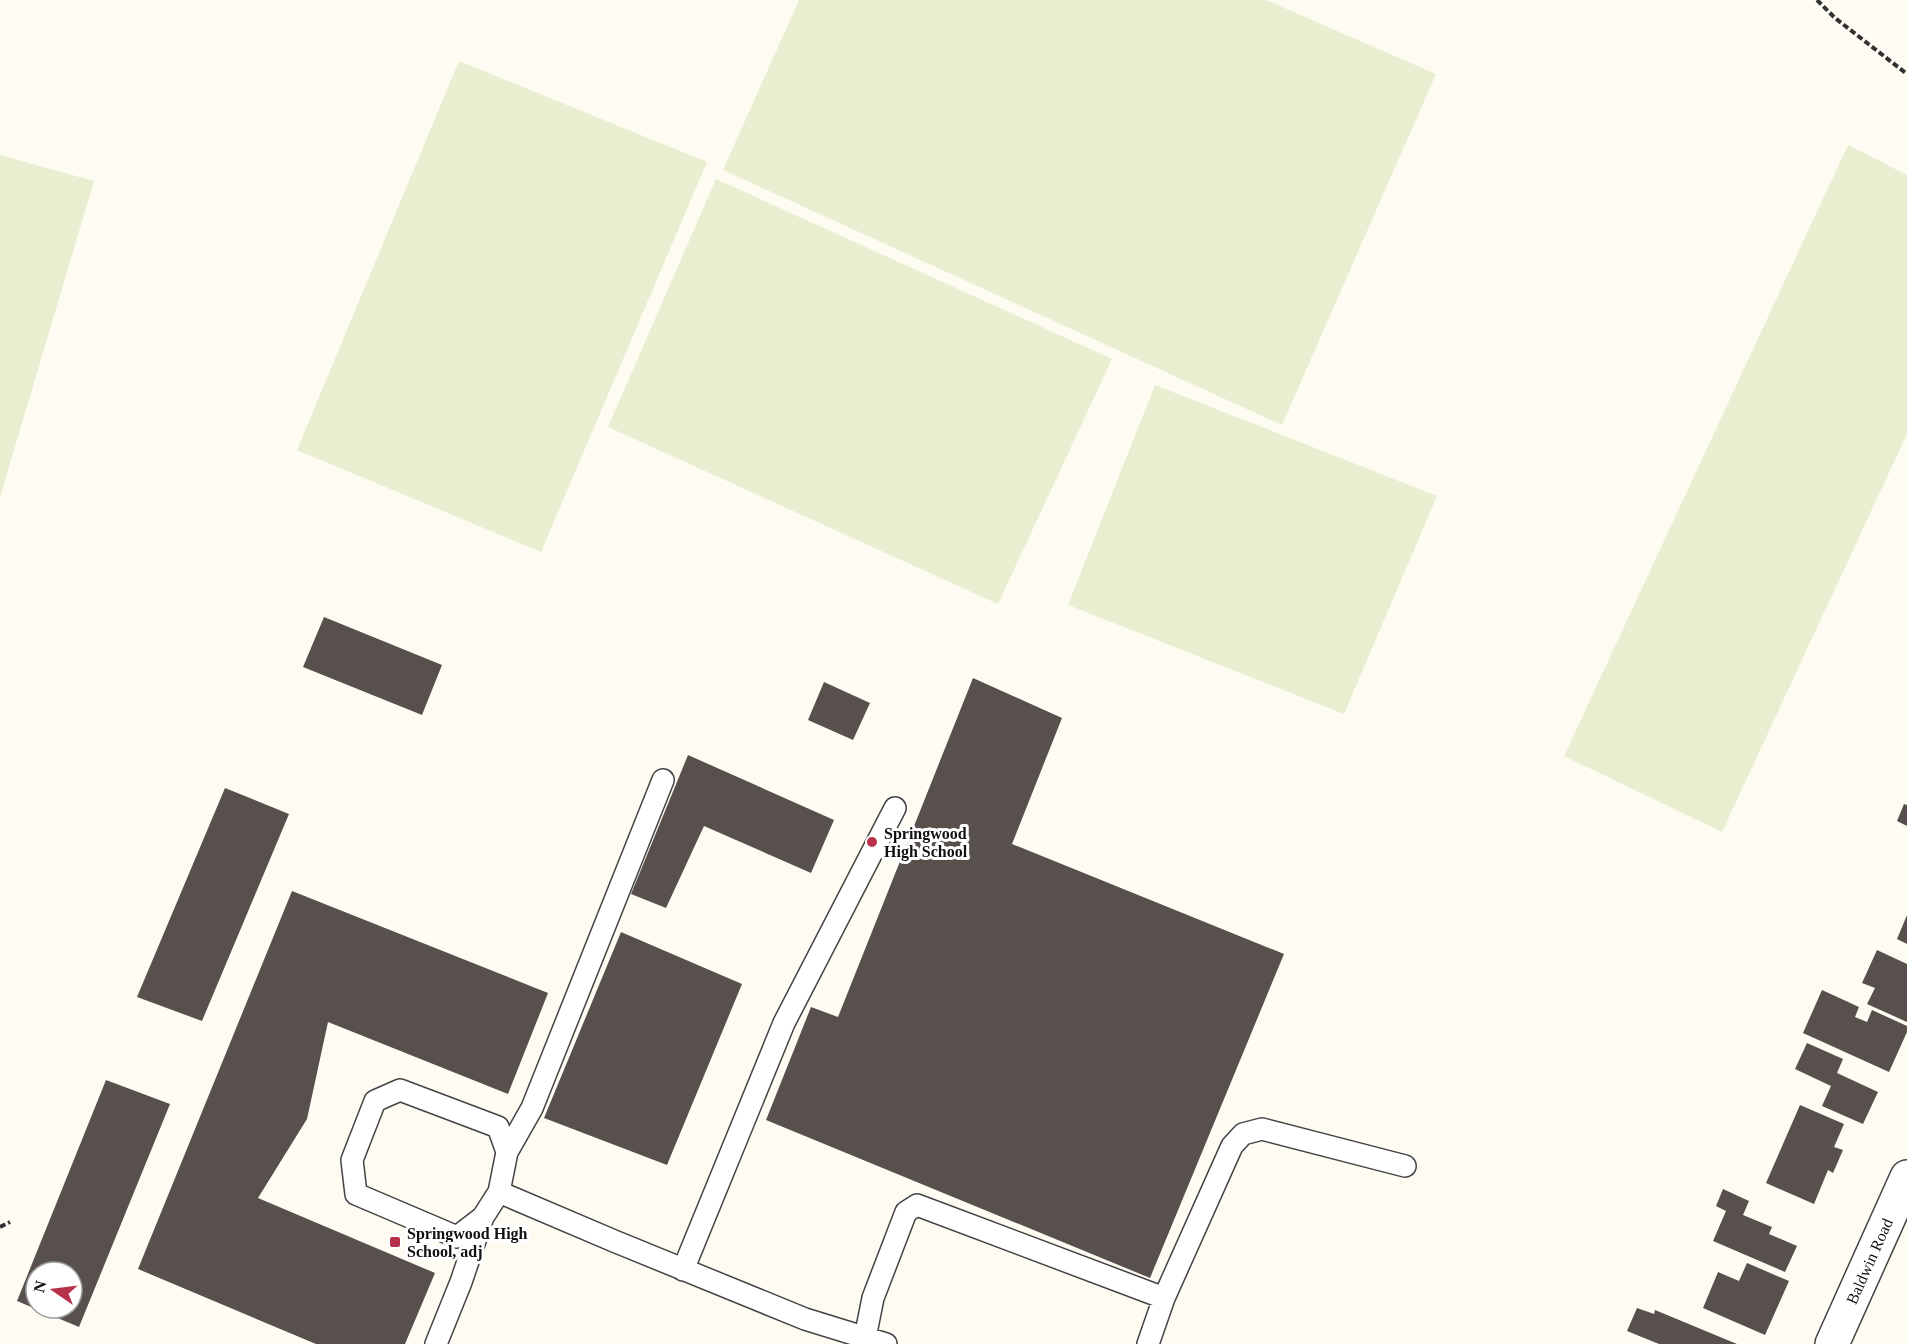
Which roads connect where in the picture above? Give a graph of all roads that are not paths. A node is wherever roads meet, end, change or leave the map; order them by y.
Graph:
1 (663, 780) dead end
2 (895, 808) dead end
3 (507, 1152) junction
4 (1405, 1166) dead end
5 (1907, 1178) edge
6 (499, 1192) junction
7 (483, 1217) junction
8 (683, 1270) junction
9 (1164, 1298) junction
10 (865, 1338) junction
11 (436, 1344) edge
12 (886, 1344) edge
13 (1148, 1344) edge
14 (1832, 1344) edge

1 - 3 lane
2 - 8 lane
3 - 6 lane
3 - 7 lane
4 - 9 lane
5 - 14 street, Baldwin Road
6 - 7 lane
6 - 8 lane
7 - 11 lane
8 - 10 lane
9 - 10 lane
9 - 13 lane
10 - 12 lane

